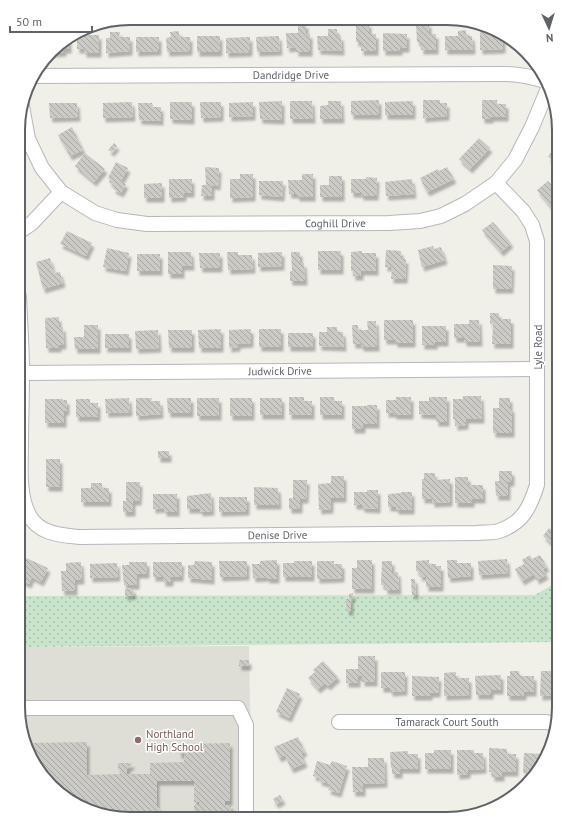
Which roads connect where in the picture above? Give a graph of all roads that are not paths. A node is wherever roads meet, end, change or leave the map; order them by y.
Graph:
1 (40, 76) edge
2 (538, 79) edge
3 (545, 95) edge
4 (25, 125) edge
5 (496, 183) junction
6 (61, 192) junction
7 (25, 228) edge
8 (538, 369) junction
9 (25, 373) edge
10 (25, 504) edge
11 (518, 521) joint
12 (25, 708) edge
13 (339, 722) dead end
14 (551, 723) edge
15 (246, 812) edge

1 - 2 street, Dandridge Drive
3 - 5 street, Coghill Drive
4 - 6 street, Coghill Drive
5 - 6 street, Coghill Drive
5 - 8 street, Lyle Road
6 - 7 street
8 - 9 street, Judwick Drive
8 - 11 street, Lyle Road
10 - 11 street, Denise Drive
12 - 15 street
13 - 14 street, Tamarack Court South

